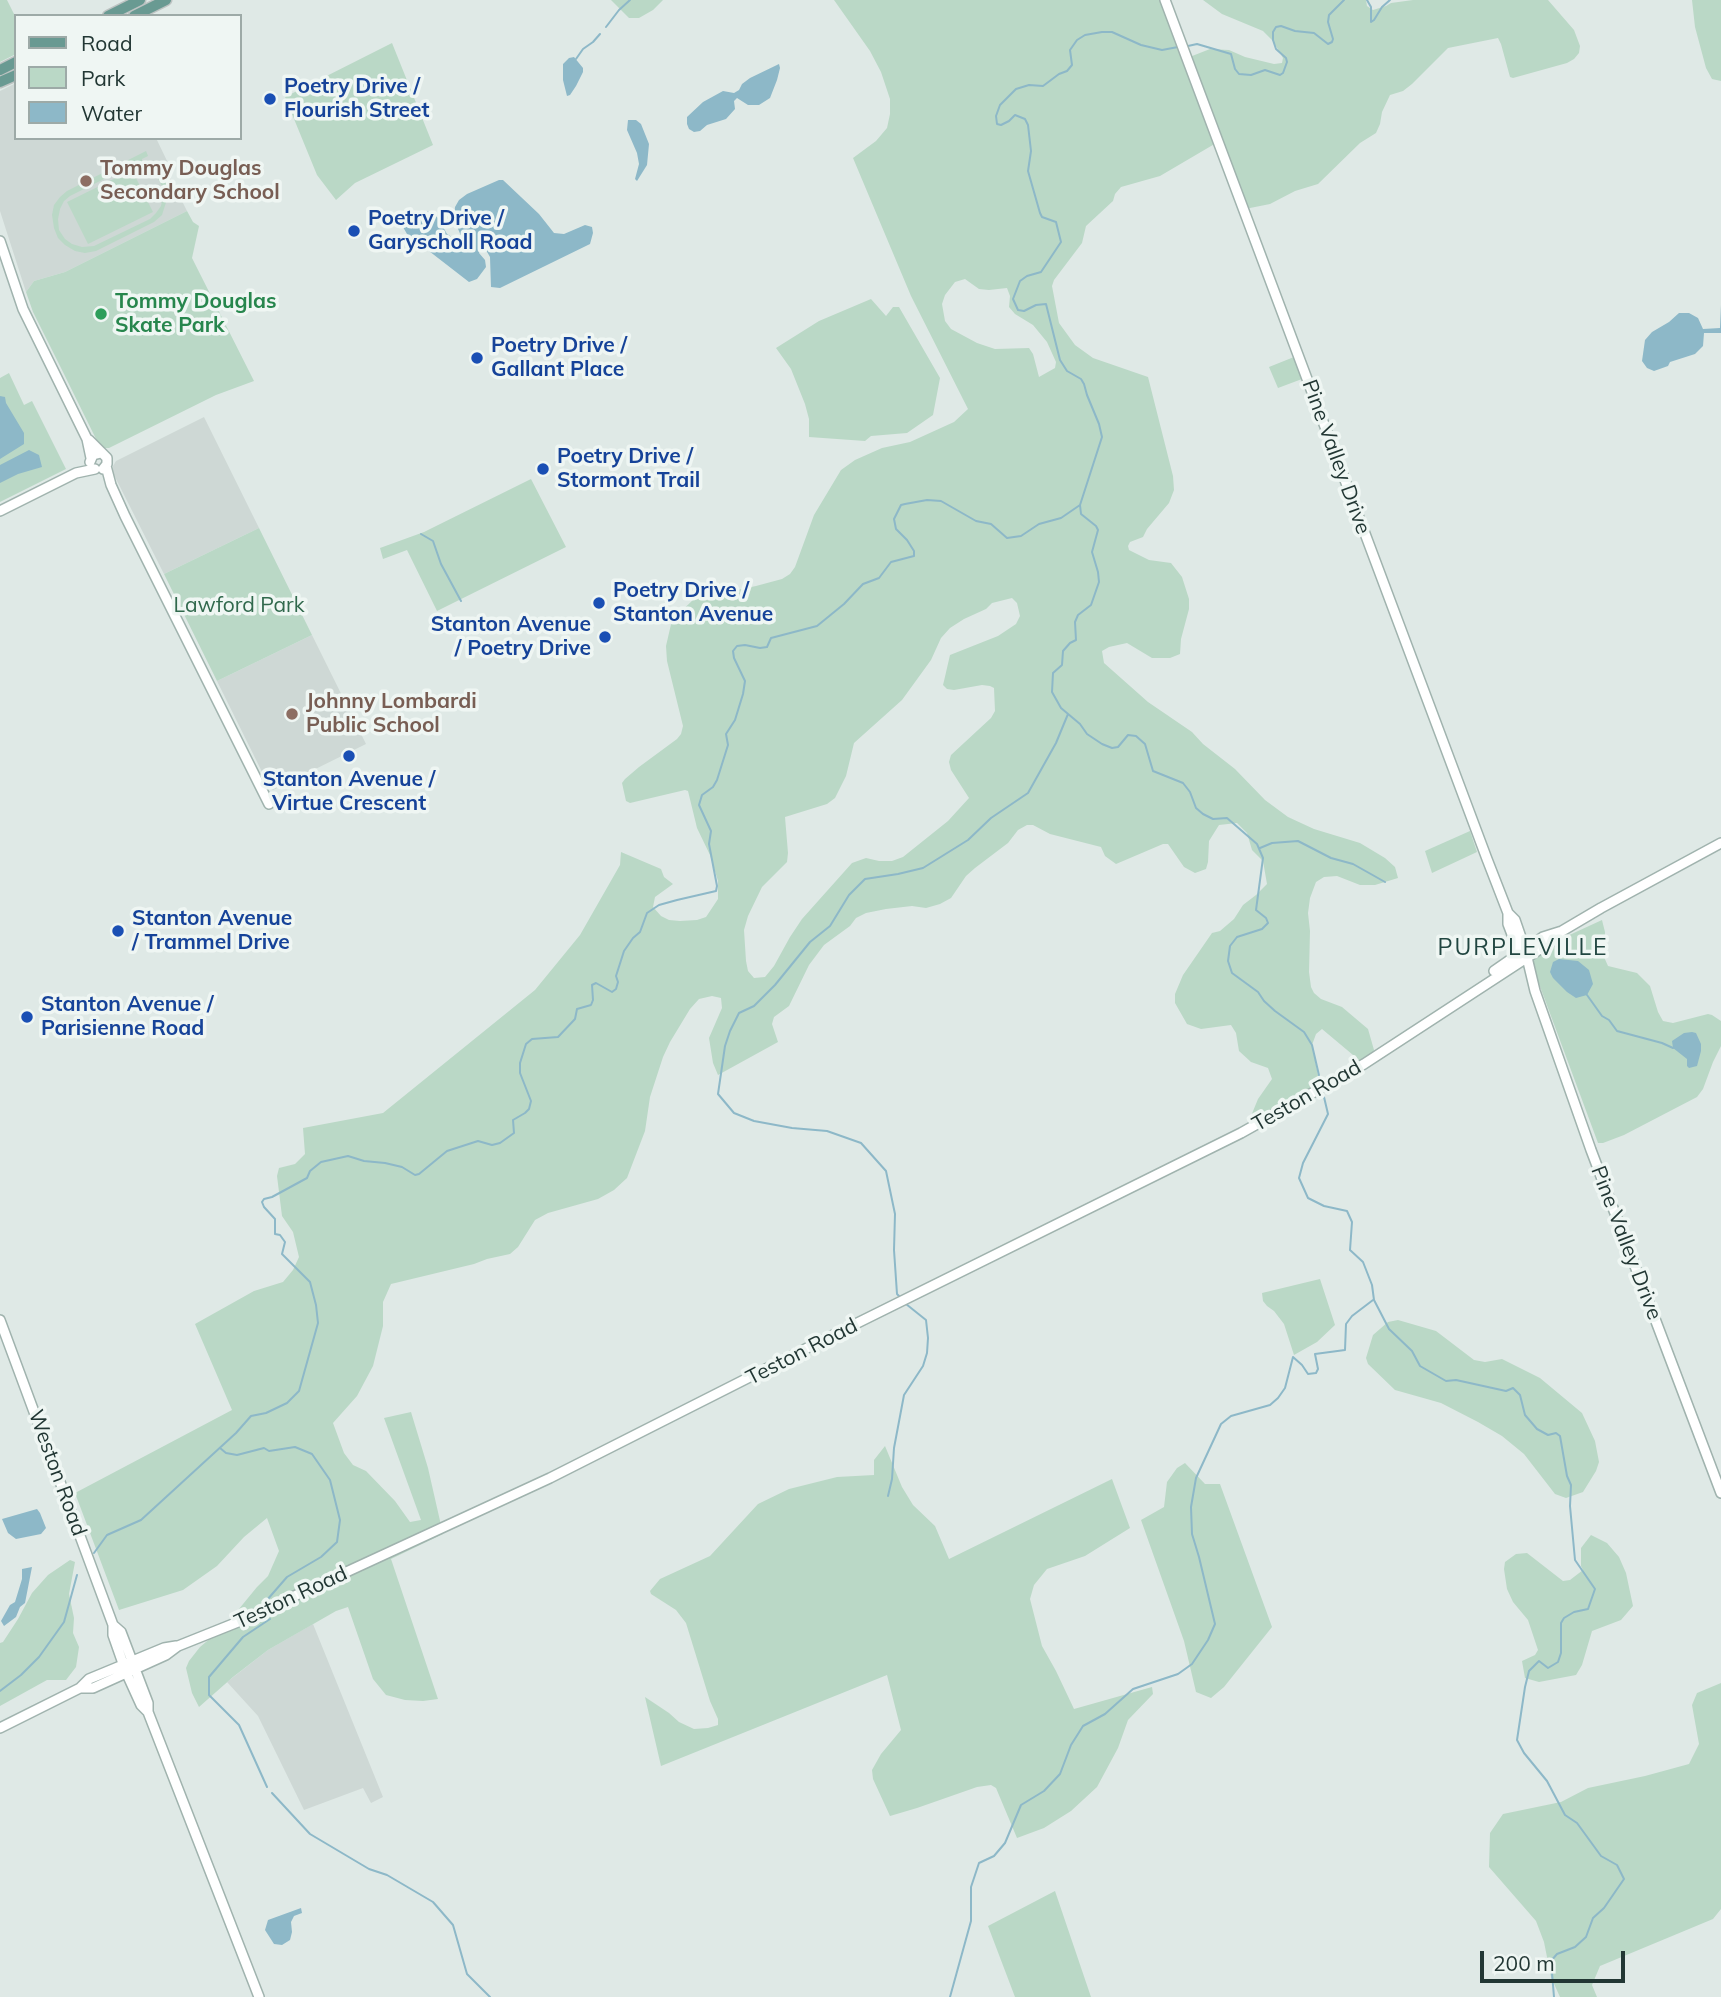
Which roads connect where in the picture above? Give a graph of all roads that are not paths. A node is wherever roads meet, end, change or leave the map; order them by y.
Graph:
1 (140, 0) edge
2 (166, 0) edge
3 (1165, 0) edge
4 (112, 14) edge
5 (138, 14) edge
6 (0, 241) edge
7 (87, 439) junction
8 (101, 453) junction
9 (91, 458) junction
10 (106, 466) junction
11 (96, 469) junction
12 (76, 473) junction
13 (111, 485) junction
14 (0, 511) edge
15 (269, 804) dead end
16 (1721, 843) edge
17 (1523, 954) junction
18 (0, 1320) edge
19 (1721, 1493) edge
20 (129, 1666) junction
21 (0, 1728) edge
22 (259, 1997) edge

1 - 4 main road
2 - 5 main road
3 - 17 street, Pine Valley Drive
6 - 7 street
7 - 8 street
7 - 9 street
8 - 9 street
8 - 10 street
9 - 11 street
9 - 12 street
10 - 11 street
10 - 13 street
11 - 12 street
11 - 13 street
12 - 14 street
13 - 15 street
16 - 17 street, Teston Road
17 - 19 street, Pine Valley Drive
17 - 20 street, Teston Road
18 - 20 street, Weston Road
20 - 21 street, Teston Road
20 - 22 street, Weston Road

